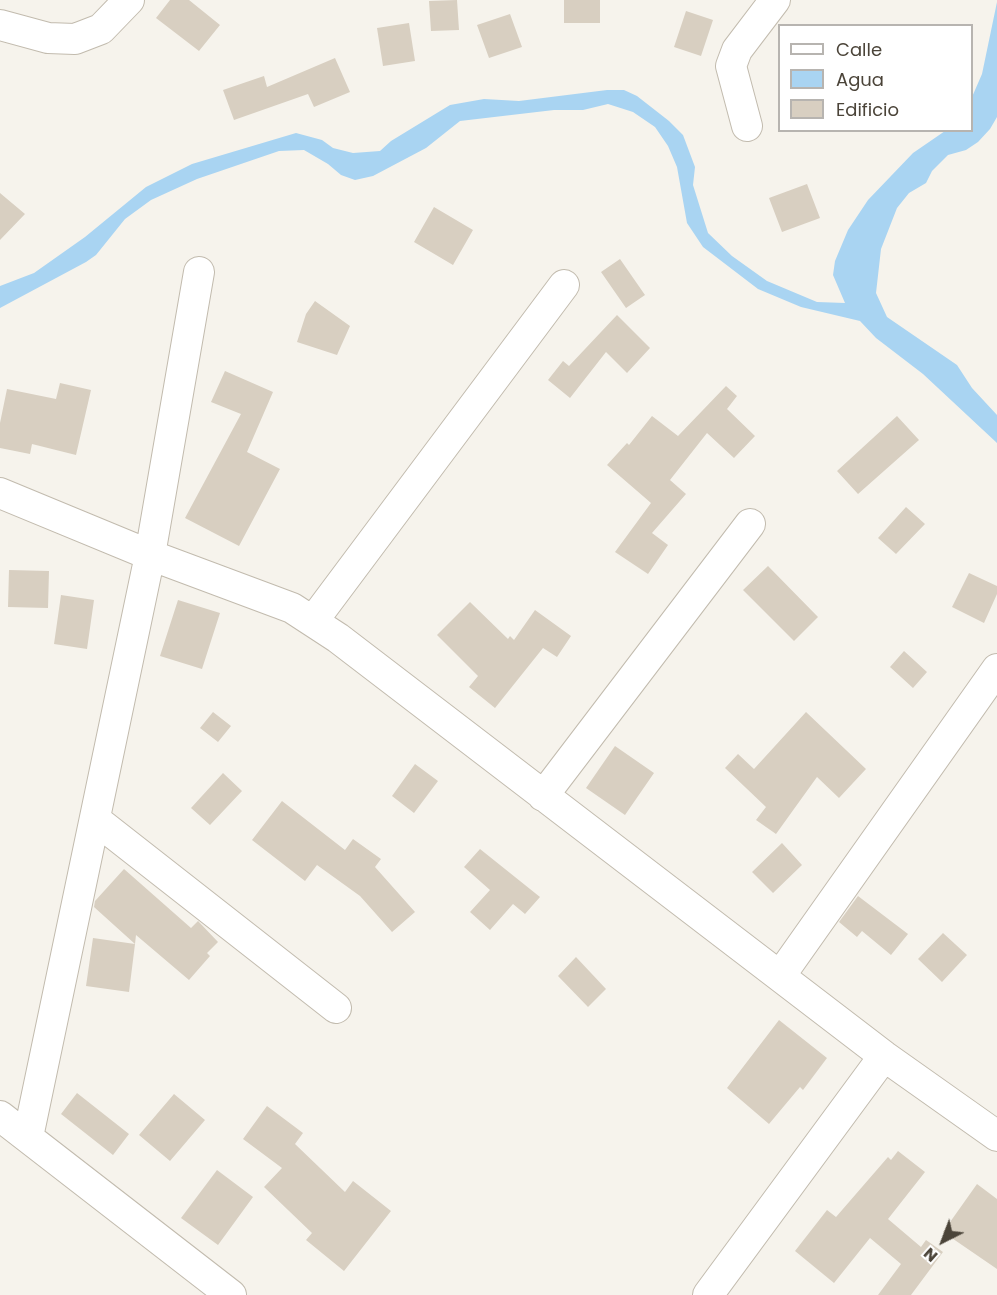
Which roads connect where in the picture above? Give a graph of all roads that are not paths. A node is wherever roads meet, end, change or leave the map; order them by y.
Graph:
1 (129, 0) edge
2 (775, 0) edge
3 (0, 25) edge
4 (747, 126) dead end
5 (199, 272) dead end
6 (564, 285) dead end
7 (0, 493) edge
8 (750, 524) dead end
9 (150, 555) junction
10 (313, 621) junction
11 (997, 669) edge
12 (543, 796) junction
13 (96, 820) junction
14 (780, 976) junction
15 (336, 1008) dead end
16 (884, 1056) junction
17 (0, 1116) edge
18 (997, 1136) edge
19 (28, 1137) junction
20 (721, 1290) edge
21 (231, 1295) edge

1 - 3 street
2 - 4 street
5 - 9 street
6 - 10 street
7 - 9 street
8 - 12 street
9 - 10 street
9 - 13 street
10 - 12 street
11 - 14 street
12 - 14 street
13 - 15 street
13 - 19 street
14 - 16 street
16 - 18 street
16 - 20 street
17 - 19 street
19 - 21 street

